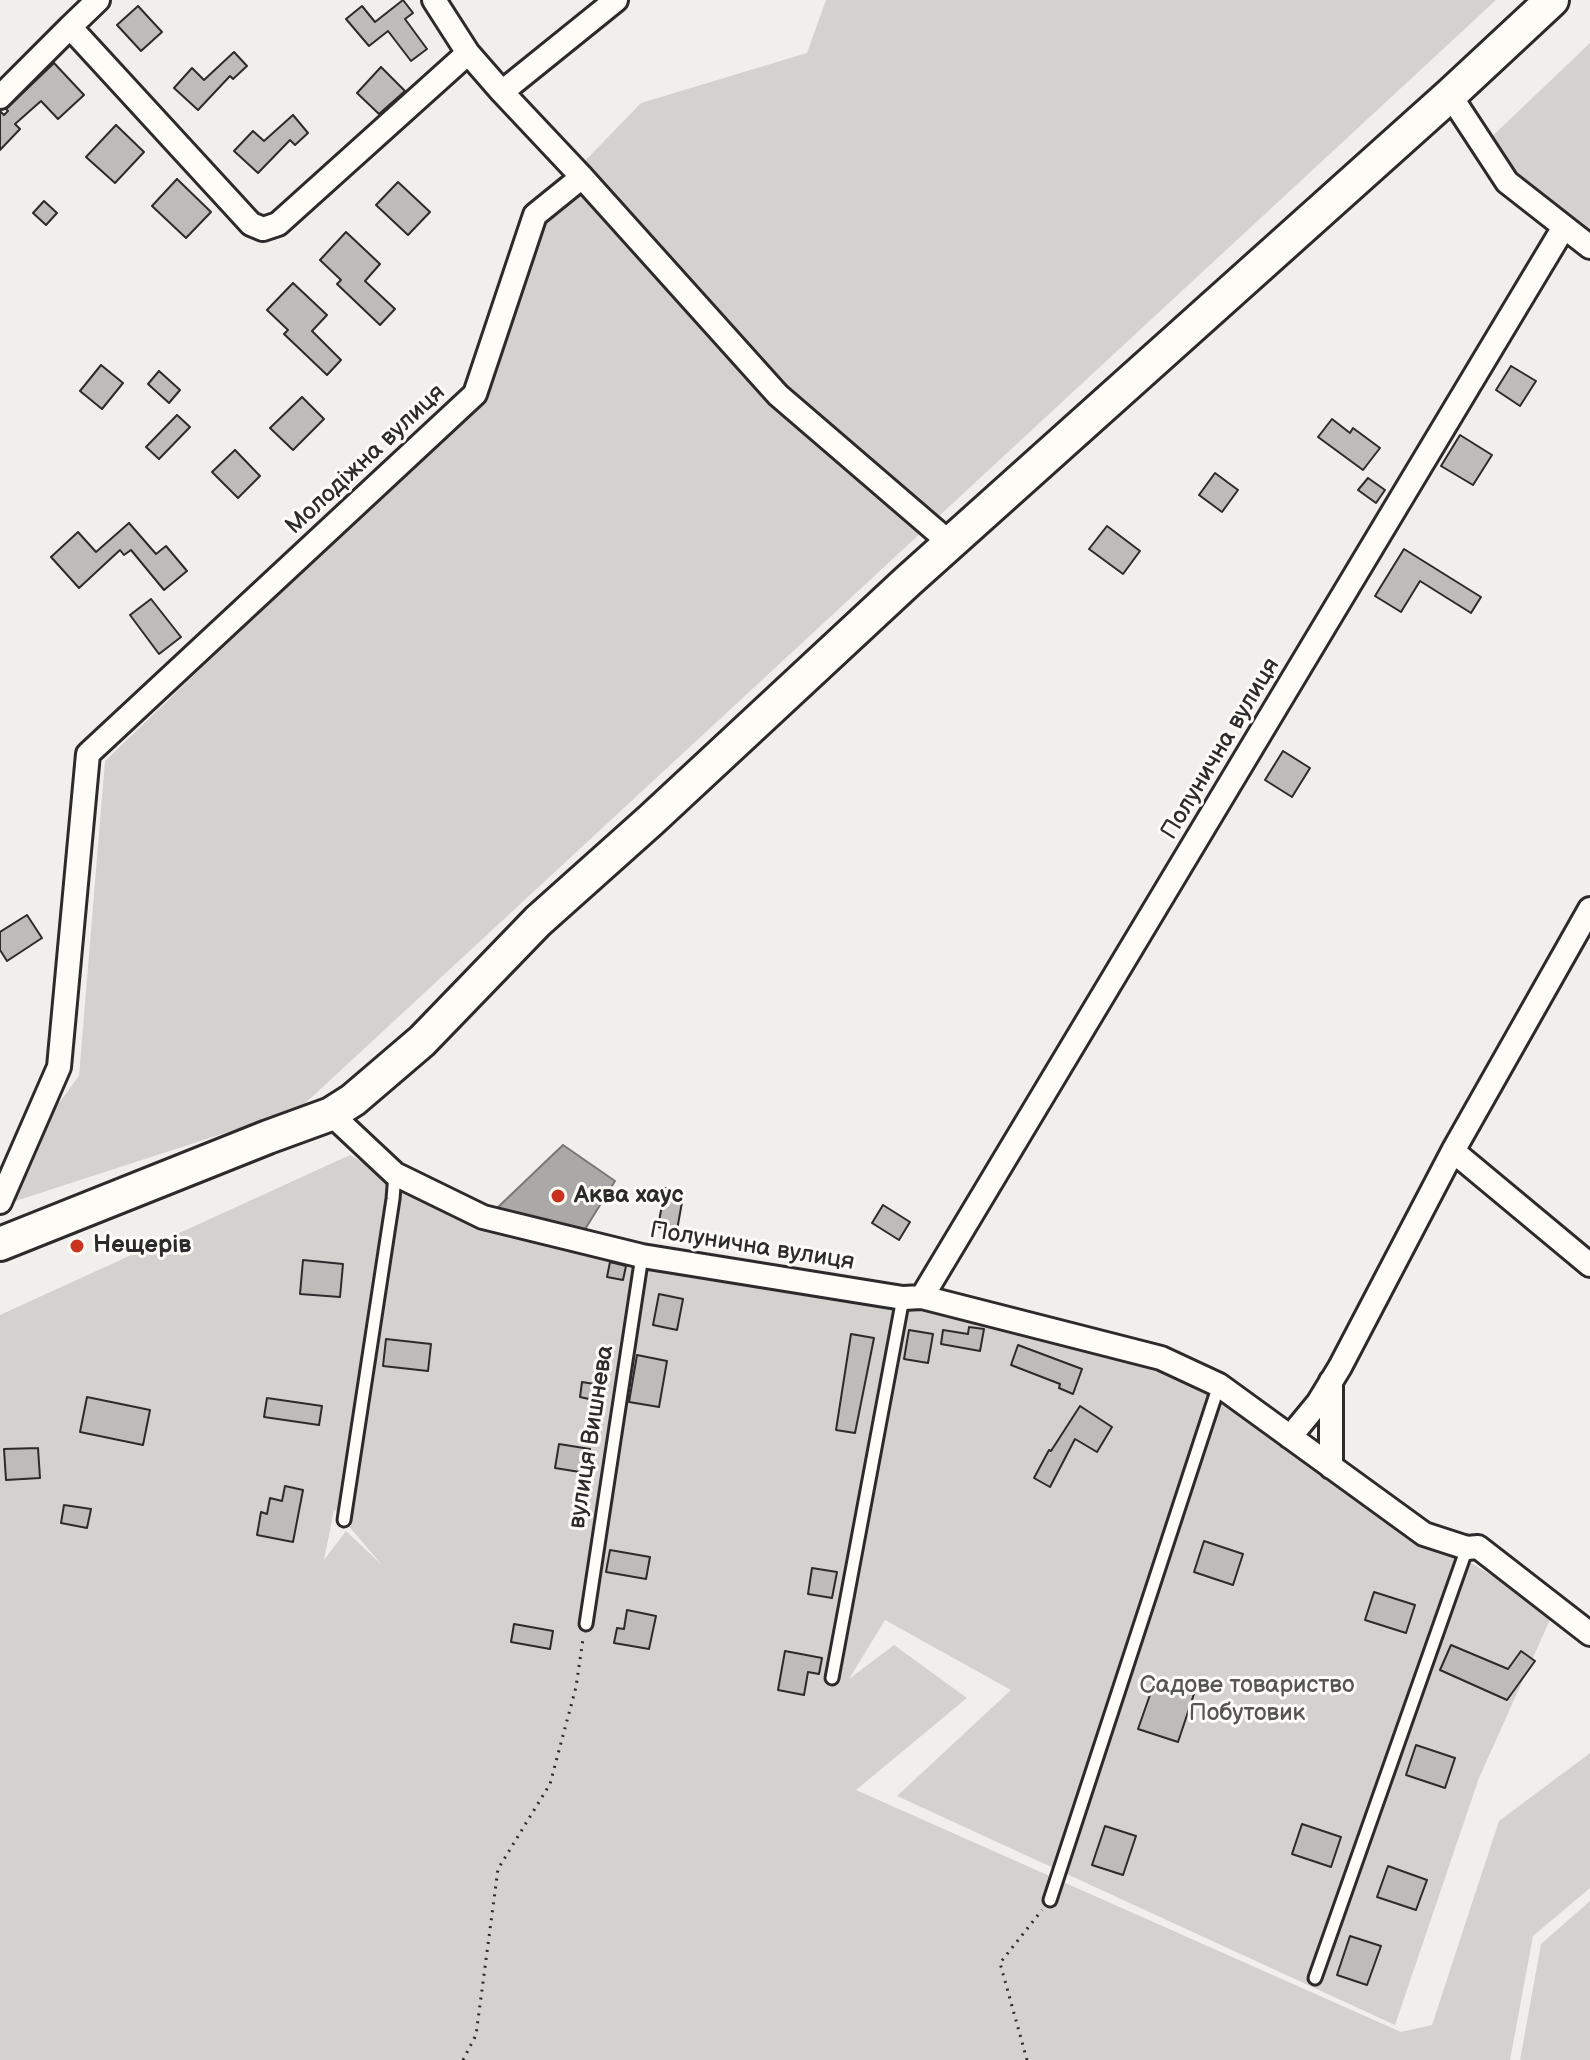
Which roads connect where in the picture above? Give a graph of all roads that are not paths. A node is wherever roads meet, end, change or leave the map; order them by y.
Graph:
1 (98, 0) edge
2 (434, 0) edge
3 (616, 0) edge
4 (1552, 0) edge
5 (70, 27) junction
6 (468, 53) junction
7 (502, 92) junction
8 (1450, 95) junction
9 (0, 97) edge
10 (582, 177) junction
11 (1564, 227) junction
12 (1590, 247) edge
13 (950, 543) junction
14 (1590, 909) edge
15 (331, 1114) junction
16 (1453, 1151) junction
17 (395, 1174) junction
18 (0, 1202) edge
19 (0, 1244) edge
20 (642, 1256) junction
21 (1590, 1265) edge
22 (912, 1298) junction
23 (1331, 1381) junction
24 (1219, 1385) junction
25 (1290, 1437) junction
26 (1331, 1467) junction
27 (344, 1520) dead end
28 (1467, 1548) junction
29 (586, 1624) road end
30 (1590, 1634) edge
31 (832, 1678) dead end
32 (1050, 1900) road end
33 (1315, 1978) dead end

1 - 5 street
2 - 6 street
3 - 7 street
4 - 8 main road
5 - 6 street
5 - 9 street
6 - 7 street
7 - 10 street
8 - 11 street
8 - 13 main road
10 - 13 street
10 - 18 street, Молодіжна вулиця
11 - 12 street
11 - 22 street, Полунична вулиця
13 - 15 main road
14 - 16 street
15 - 17 street, Полунична вулиця
15 - 19 main road
16 - 21 street
16 - 23 street
17 - 20 street, Полунична вулиця
17 - 27 lane
20 - 22 street, Полунична вулиця
20 - 29 lane, вулиця Вишнева
22 - 24 street, Полунична вулиця
22 - 31 lane
23 - 25 street
23 - 26 street
24 - 25 street, Полунична вулиця
24 - 32 lane
25 - 26 street, Полунична вулиця
26 - 28 street, Полунична вулиця
28 - 30 street, Полунична вулиця
28 - 33 lane

